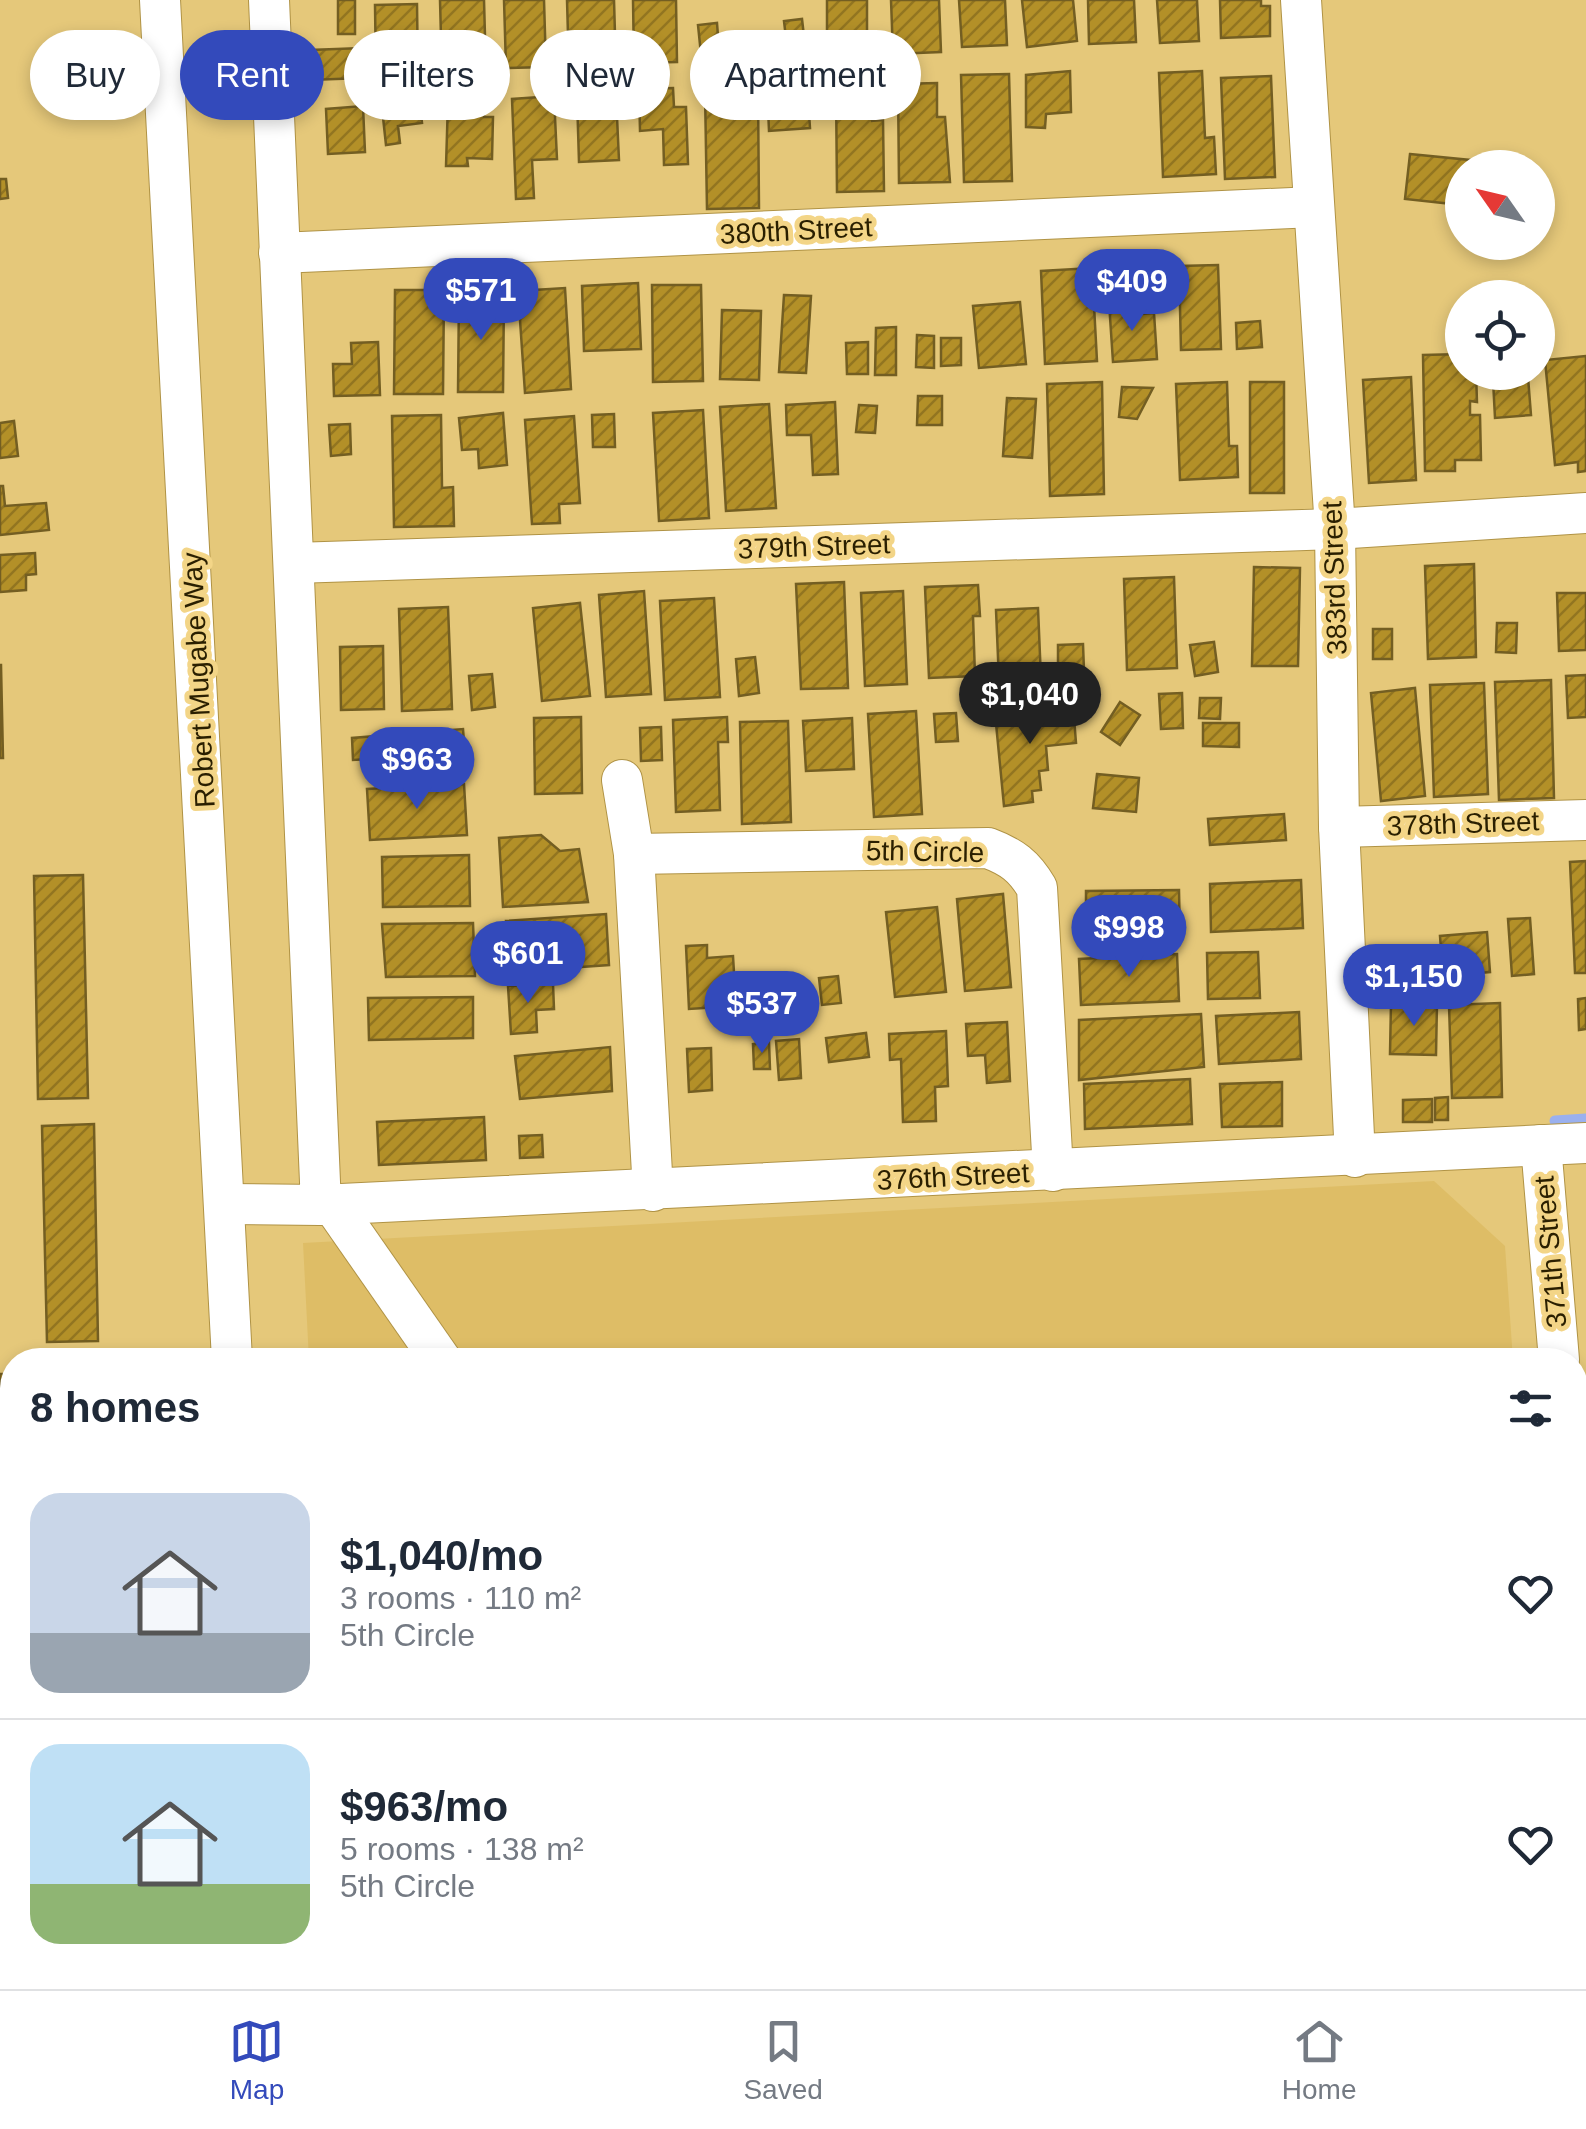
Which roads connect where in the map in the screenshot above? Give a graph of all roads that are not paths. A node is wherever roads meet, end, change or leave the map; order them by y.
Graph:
1 (160, 0) edge
2 (269, 0) edge
3 (1301, 0) edge
4 (1314, 207) junction
5 (279, 254) junction
6 (1586, 513) edge
7 (1335, 529) junction
8 (294, 563) junction
9 (622, 780) dead end
10 (1586, 820) edge
11 (1339, 827) junction
12 (634, 854) junction
13 (1586, 1143) edge
14 (1541, 1145) junction
15 (1356, 1157) junction
16 (1053, 1171) junction
17 (652, 1191) junction
18 (225, 1204) junction
19 (327, 1205) junction
20 (231, 1348) edge
21 (432, 1348) edge
22 (1558, 1348) edge

1 - 18 street, Robert Mugabe Way
2 - 5 street
3 - 4 street, 383rd Street
4 - 5 street, 380th Street
4 - 7 street, 383rd Street
5 - 8 street
6 - 7 street, 379th Street
7 - 8 street, 379th Street
7 - 11 street, 383rd Street
8 - 19 street
9 - 12 street
10 - 11 street, 378th Street
11 - 15 street, 383rd Street
12 - 16 street, 5th Circle
12 - 17 street
13 - 14 street, 376th Street
14 - 15 street, 376th Street
14 - 22 street, 371th Street
15 - 16 street, 376th Street
16 - 17 street, 376th Street
17 - 19 street, 376th Street
18 - 19 street, 376th Street
18 - 20 street, Robert Mugabe Way
19 - 21 street

